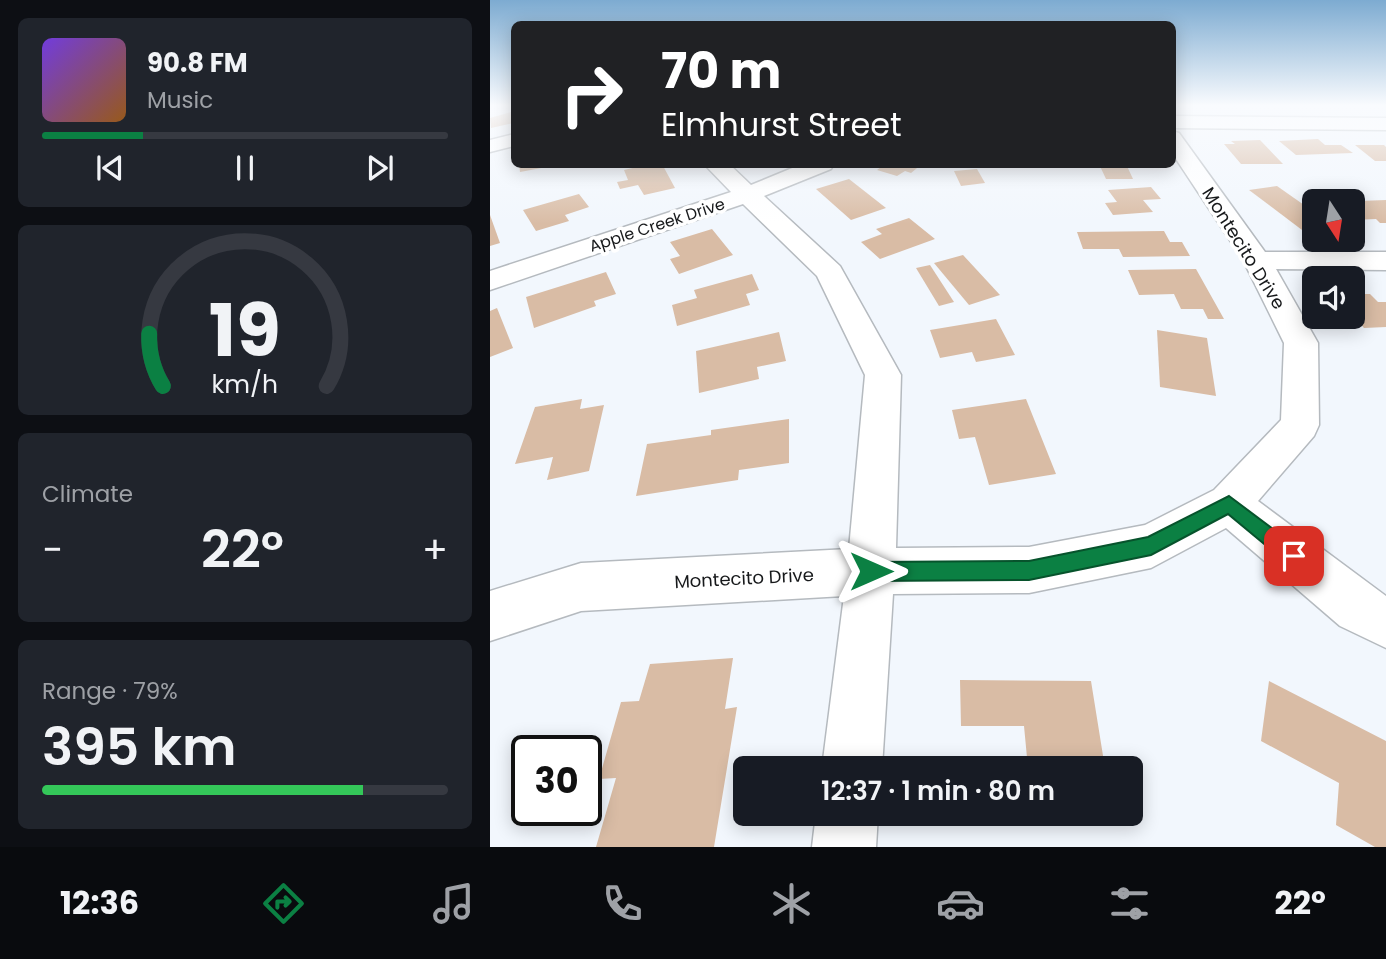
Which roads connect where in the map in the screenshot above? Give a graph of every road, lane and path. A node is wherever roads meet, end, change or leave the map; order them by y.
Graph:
1 (1178, 146) edge
2 (719, 168) edge
3 (813, 168) edge
4 (746, 195) junction
5 (1256, 260) junction
6 (1386, 261) edge
7 (490, 281) edge
8 (1229, 504) junction
9 (871, 571) junction
10 (490, 617) edge
11 (1386, 623) edge
12 (853, 756) edge
13 (846, 826) edge
14 (844, 847) edge

1 - 5 street, Montecito Drive
2 - 4 street
3 - 4 street, Apple Creek Drive
4 - 7 street, Apple Creek Drive
4 - 9 street
5 - 6 street
5 - 8 street, Montecito Drive
8 - 9 street, Montecito Drive
8 - 11 street
9 - 10 street, Montecito Drive
9 - 12 street
13 - 14 street

